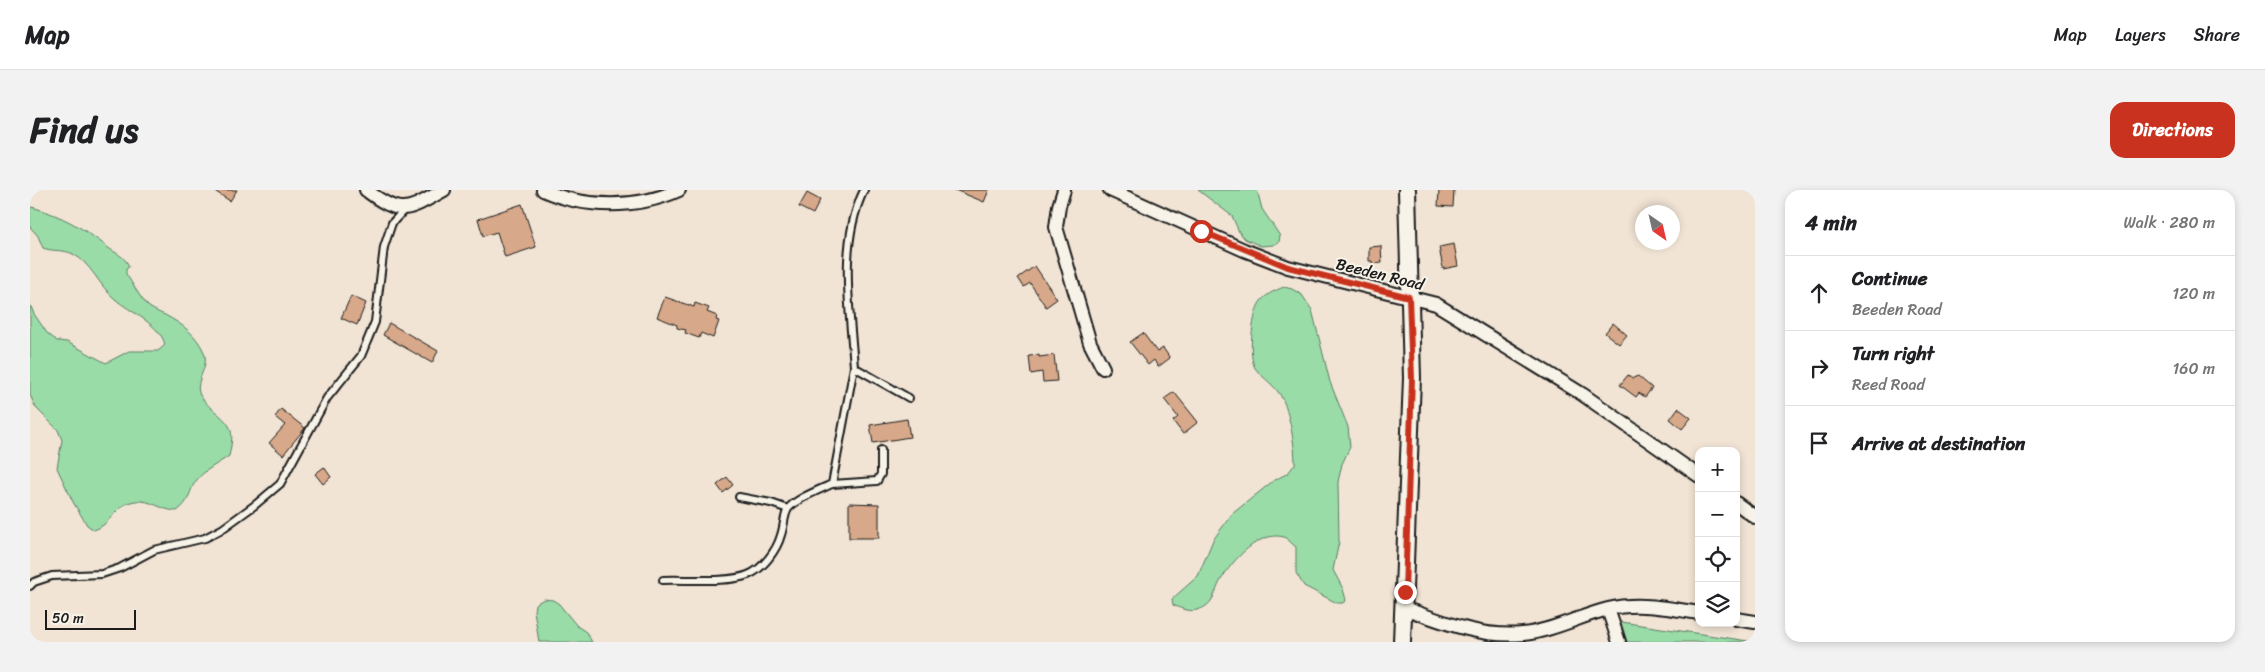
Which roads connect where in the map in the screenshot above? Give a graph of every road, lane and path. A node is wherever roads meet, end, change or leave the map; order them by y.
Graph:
1 (366, 190) edge
2 (444, 190) edge
3 (544, 190) edge
4 (679, 190) edge
5 (864, 190) edge
6 (1064, 190) edge
7 (1110, 190) edge
8 (1407, 190) edge
9 (405, 209) junction
10 (1409, 297) junction
11 (854, 367) junction
12 (1103, 368) dead end
13 (909, 398) dead end
14 (881, 450) dead end
15 (1695, 473) edge
16 (832, 484) junction
17 (739, 497) dead end
18 (1740, 506) edge
19 (788, 509) junction
20 (1755, 517) edge
21 (663, 580) dead end
22 (30, 586) edge
23 (1404, 608) junction
24 (1608, 609) junction
25 (1695, 612) edge
26 (1740, 620) edge
27 (1755, 622) edge
28 (1492, 638) edge
29 (1402, 642) edge
30 (1619, 642) edge

1 - 9 street
2 - 9 street
3 - 4 street
5 - 11 lane
6 - 12 street
7 - 10 street, Beeden Road
8 - 10 street
9 - 22 lane
10 - 15 street, Beeden Road
10 - 23 street
11 - 13 lane
11 - 16 lane
14 - 16 lane
16 - 19 lane
17 - 19 lane
18 - 20 street
19 - 21 lane
23 - 28 street
23 - 29 street
24 - 25 street
24 - 28 street
24 - 30 street
26 - 27 street

